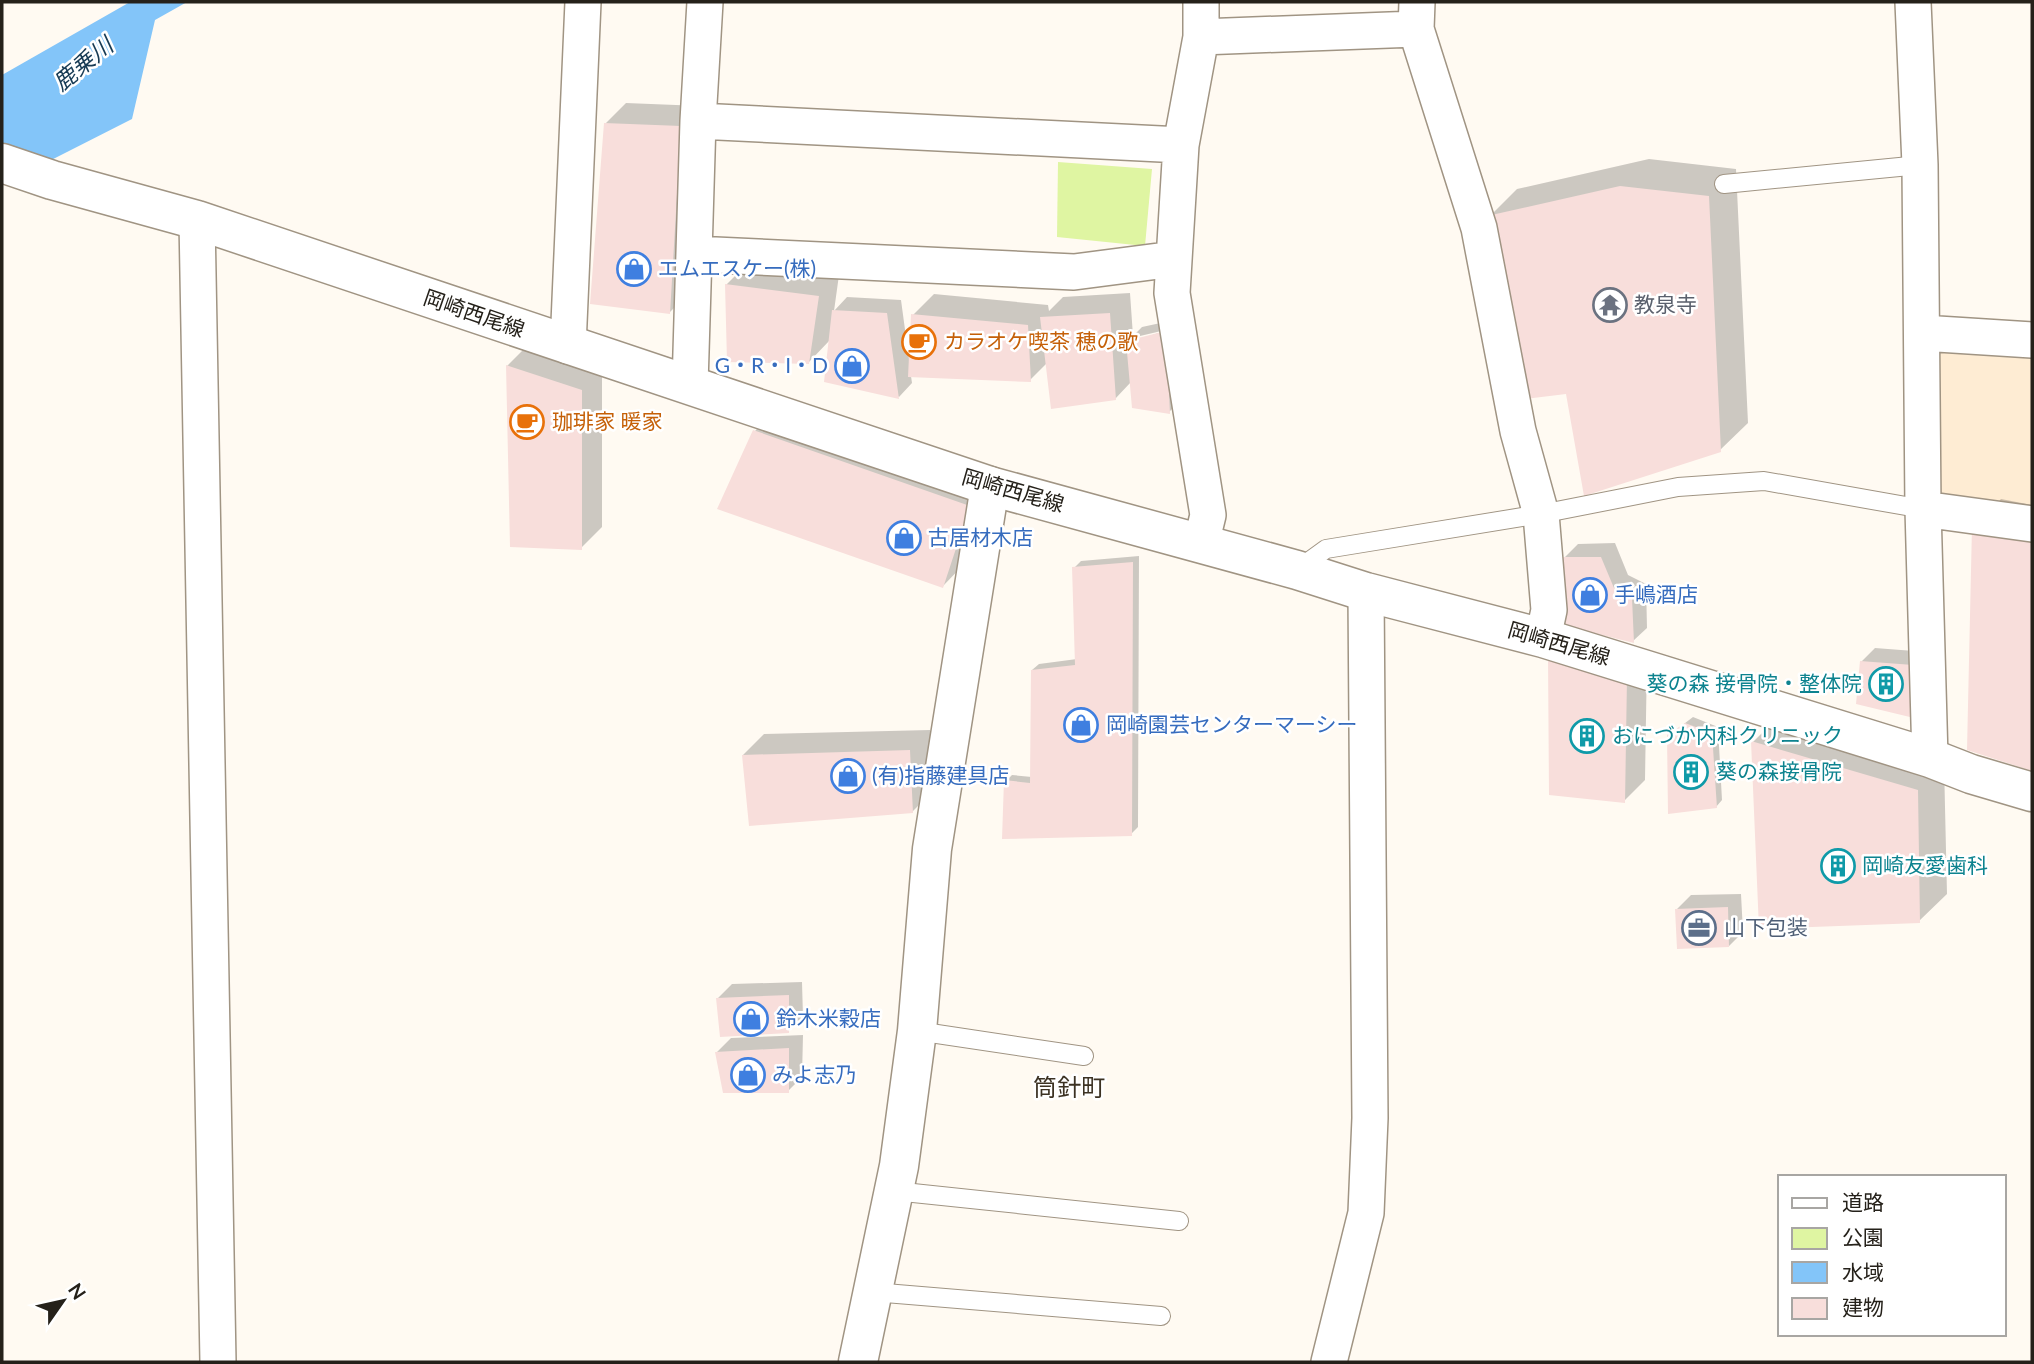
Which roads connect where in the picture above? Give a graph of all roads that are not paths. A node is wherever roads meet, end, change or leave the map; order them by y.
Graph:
1 (583, 2) edge
2 (705, 2) edge
3 (1201, 2) edge
4 (1913, 2) edge
5 (1416, 16) edge
6 (1201, 37) junction
7 (698, 121) junction
8 (1181, 145) junction
9 (2, 163) edge
10 (1920, 164) junction
11 (1724, 184) dead end
12 (197, 220) junction
13 (694, 254) junction
14 (1174, 259) junction
15 (1923, 333) junction
16 (2032, 340) edge
17 (568, 346) junction
18 (690, 385) junction
19 (990, 486) junction
20 (1923, 509) junction
21 (1541, 514) junction
22 (2032, 524) edge
23 (1201, 544) junction
24 (1297, 570) junction
25 (1366, 592) junction
26 (1544, 638) junction
27 (1930, 758) junction
28 (2032, 792) edge
29 (918, 1031) junction
30 (1084, 1056) dead end
31 (894, 1191) junction
32 (1179, 1222) dead end
33 (873, 1292) junction
34 (1161, 1316) dead end
35 (218, 1362) edge
36 (858, 1362) edge
37 (1329, 1362) edge

1 - 17 street
2 - 7 street
3 - 6 street
4 - 10 street
5 - 6 street
5 - 21 street
6 - 8 street
7 - 8 street
7 - 13 street
8 - 14 street
9 - 12 main road, 岡崎西尾線
10 - 11 lane
10 - 15 street
12 - 17 main road, 岡崎西尾線
12 - 35 street
13 - 14 street
13 - 18 street
14 - 23 street
15 - 16 street
15 - 20 street
17 - 18 main road, 岡崎西尾線
18 - 19 main road, 岡崎西尾線
19 - 23 main road, 岡崎西尾線
19 - 29 main road
20 - 21 lane
20 - 22 street
20 - 27 street
21 - 24 lane
21 - 26 street
23 - 24 main road, 岡崎西尾線
24 - 25 main road, 岡崎西尾線
25 - 26 main road, 岡崎西尾線
25 - 37 street
26 - 27 main road, 岡崎西尾線
27 - 28 main road, 岡崎西尾線
29 - 30 lane
29 - 31 main road
31 - 32 lane
31 - 33 main road
33 - 34 lane
33 - 36 main road

